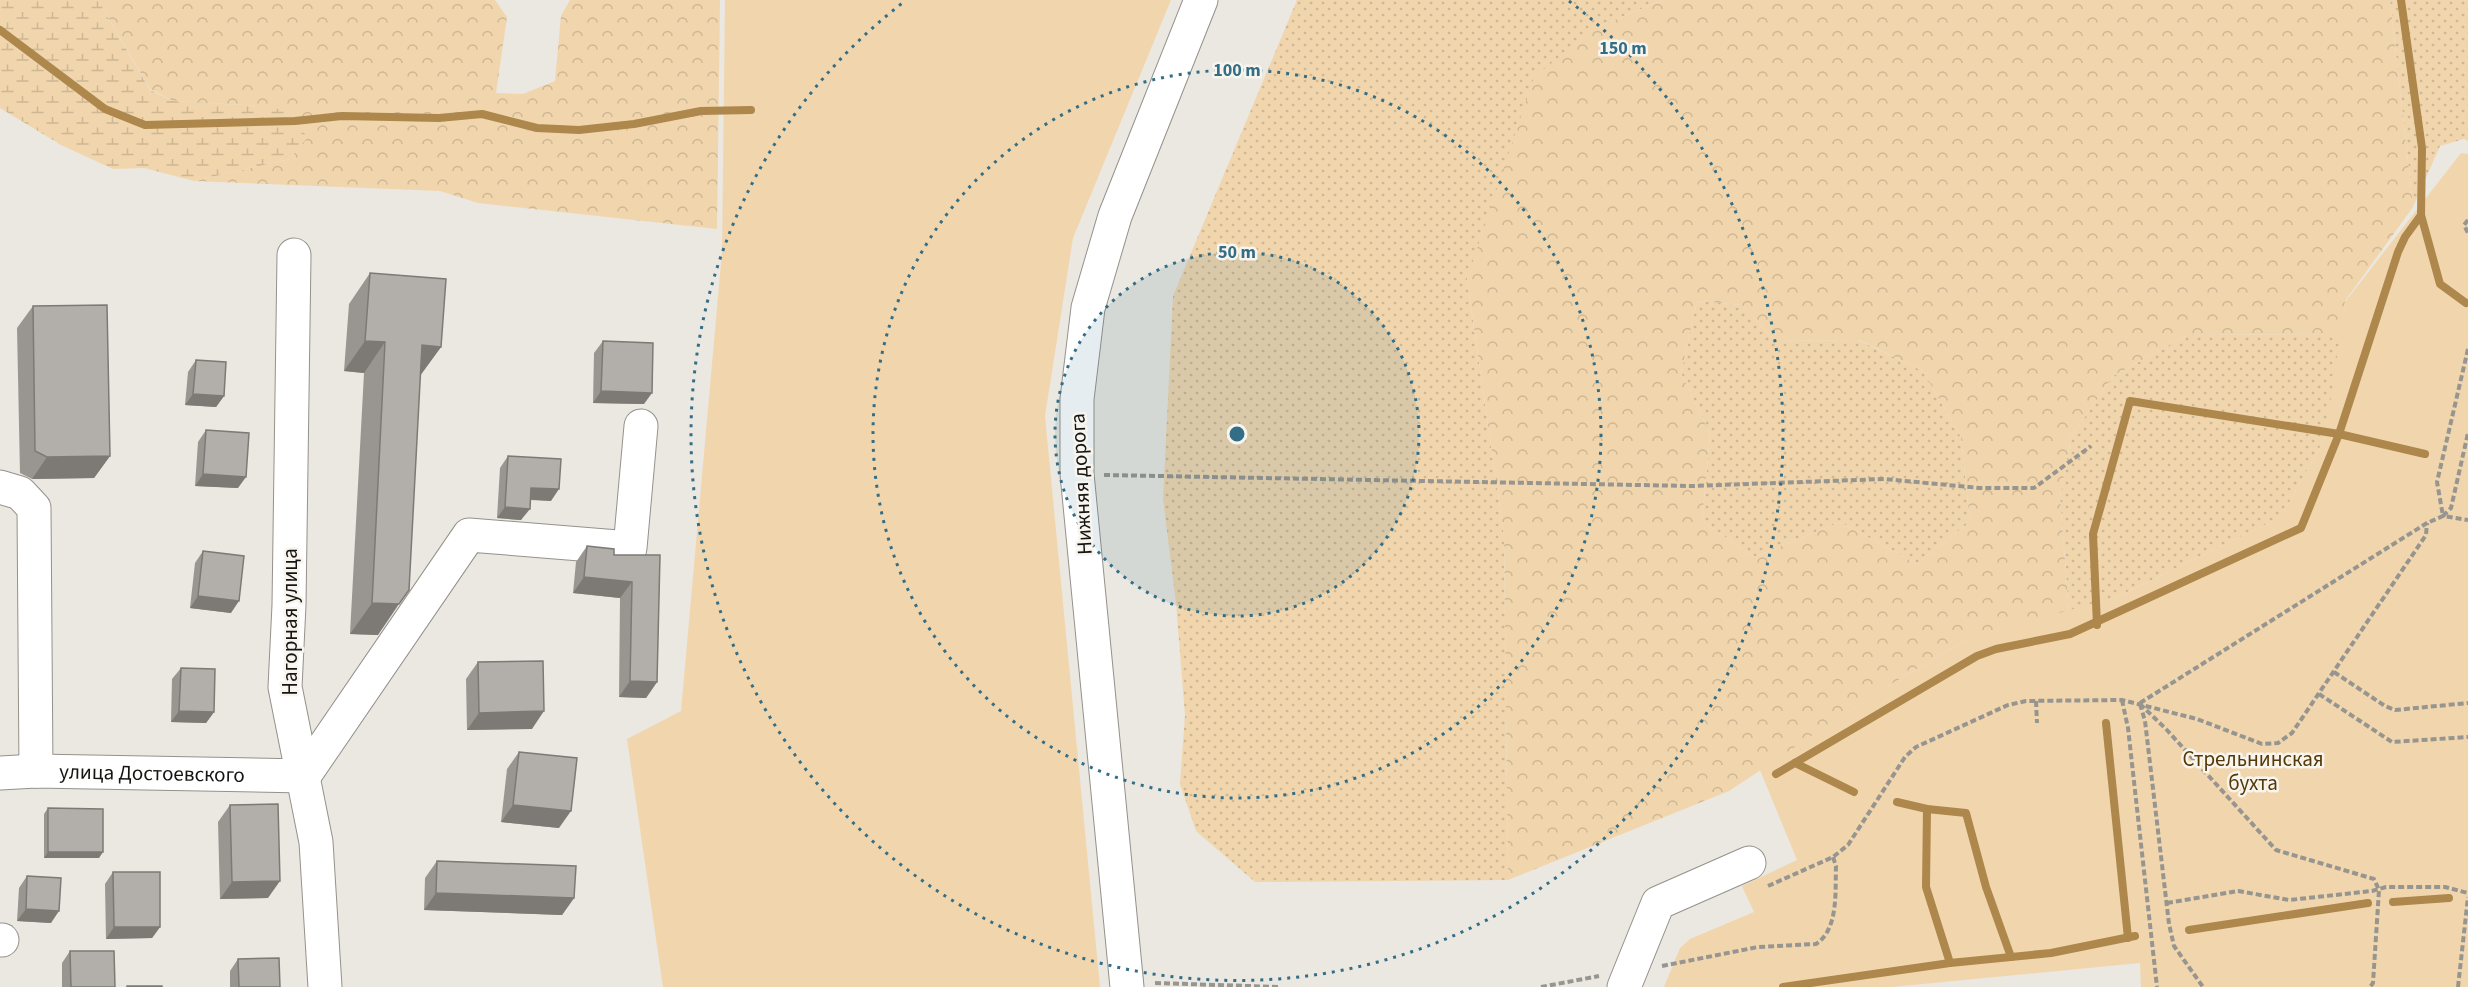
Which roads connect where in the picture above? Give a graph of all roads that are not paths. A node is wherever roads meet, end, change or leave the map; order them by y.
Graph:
1 (1201, 0) edge
2 (294, 255) dead end
3 (641, 426) dead end
4 (0, 486) edge
5 (36, 771) junction
6 (0, 773) edge
7 (304, 776) junction
8 (1755, 876) road end
9 (1615, 981) edge
10 (1139, 985) edge
11 (325, 987) edge

1 - 10 street, Нижняя дорога
2 - 7 street, Нагорная улица
3 - 7 street
4 - 5 street
5 - 6 street, улица Достоевского
5 - 7 street, улица Достоевского
7 - 11 street, Нагорная улица
8 - 9 street

